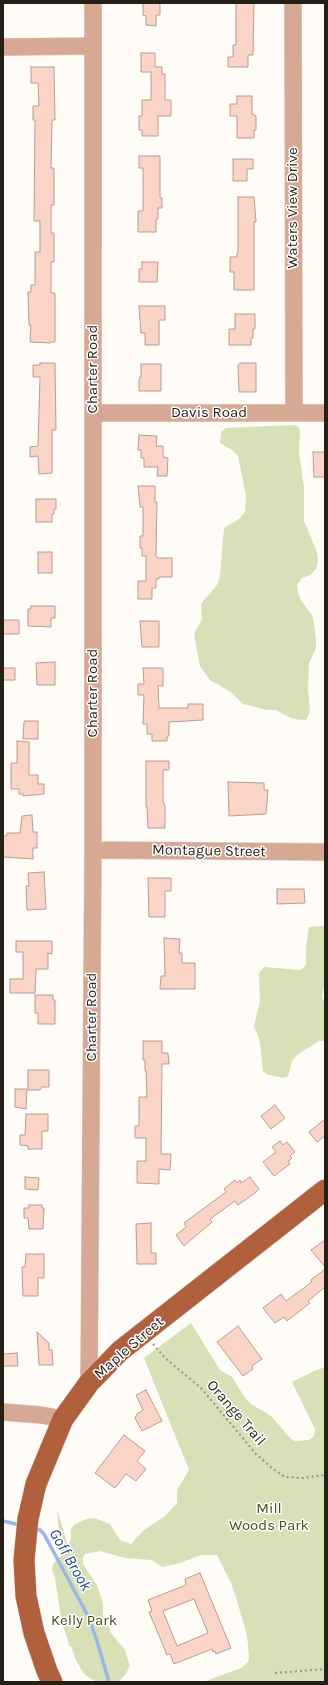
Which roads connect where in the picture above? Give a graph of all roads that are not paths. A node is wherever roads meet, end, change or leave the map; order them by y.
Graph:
1 (93, 3) edge
2 (293, 3) edge
3 (3, 46) edge
4 (93, 46) junction
5 (93, 413) junction
6 (294, 413) junction
7 (325, 413) edge
8 (93, 850) junction
9 (325, 852) edge
10 (325, 1190) edge
11 (89, 1383) junction
12 (3, 1412) edge
13 (63, 1419) junction
14 (52, 1682) edge

1 - 4 street, Charter Road
2 - 6 street, Waters View Drive
3 - 4 street
4 - 5 street, Charter Road
5 - 6 street, Davis Road
5 - 8 street, Charter Road
6 - 7 street, Davis Road
8 - 9 street, Montague Street
8 - 11 street, Charter Road
10 - 11 main road, Maple Street
11 - 13 main road, Maple Street
12 - 13 street
13 - 14 main road, Maple Street

